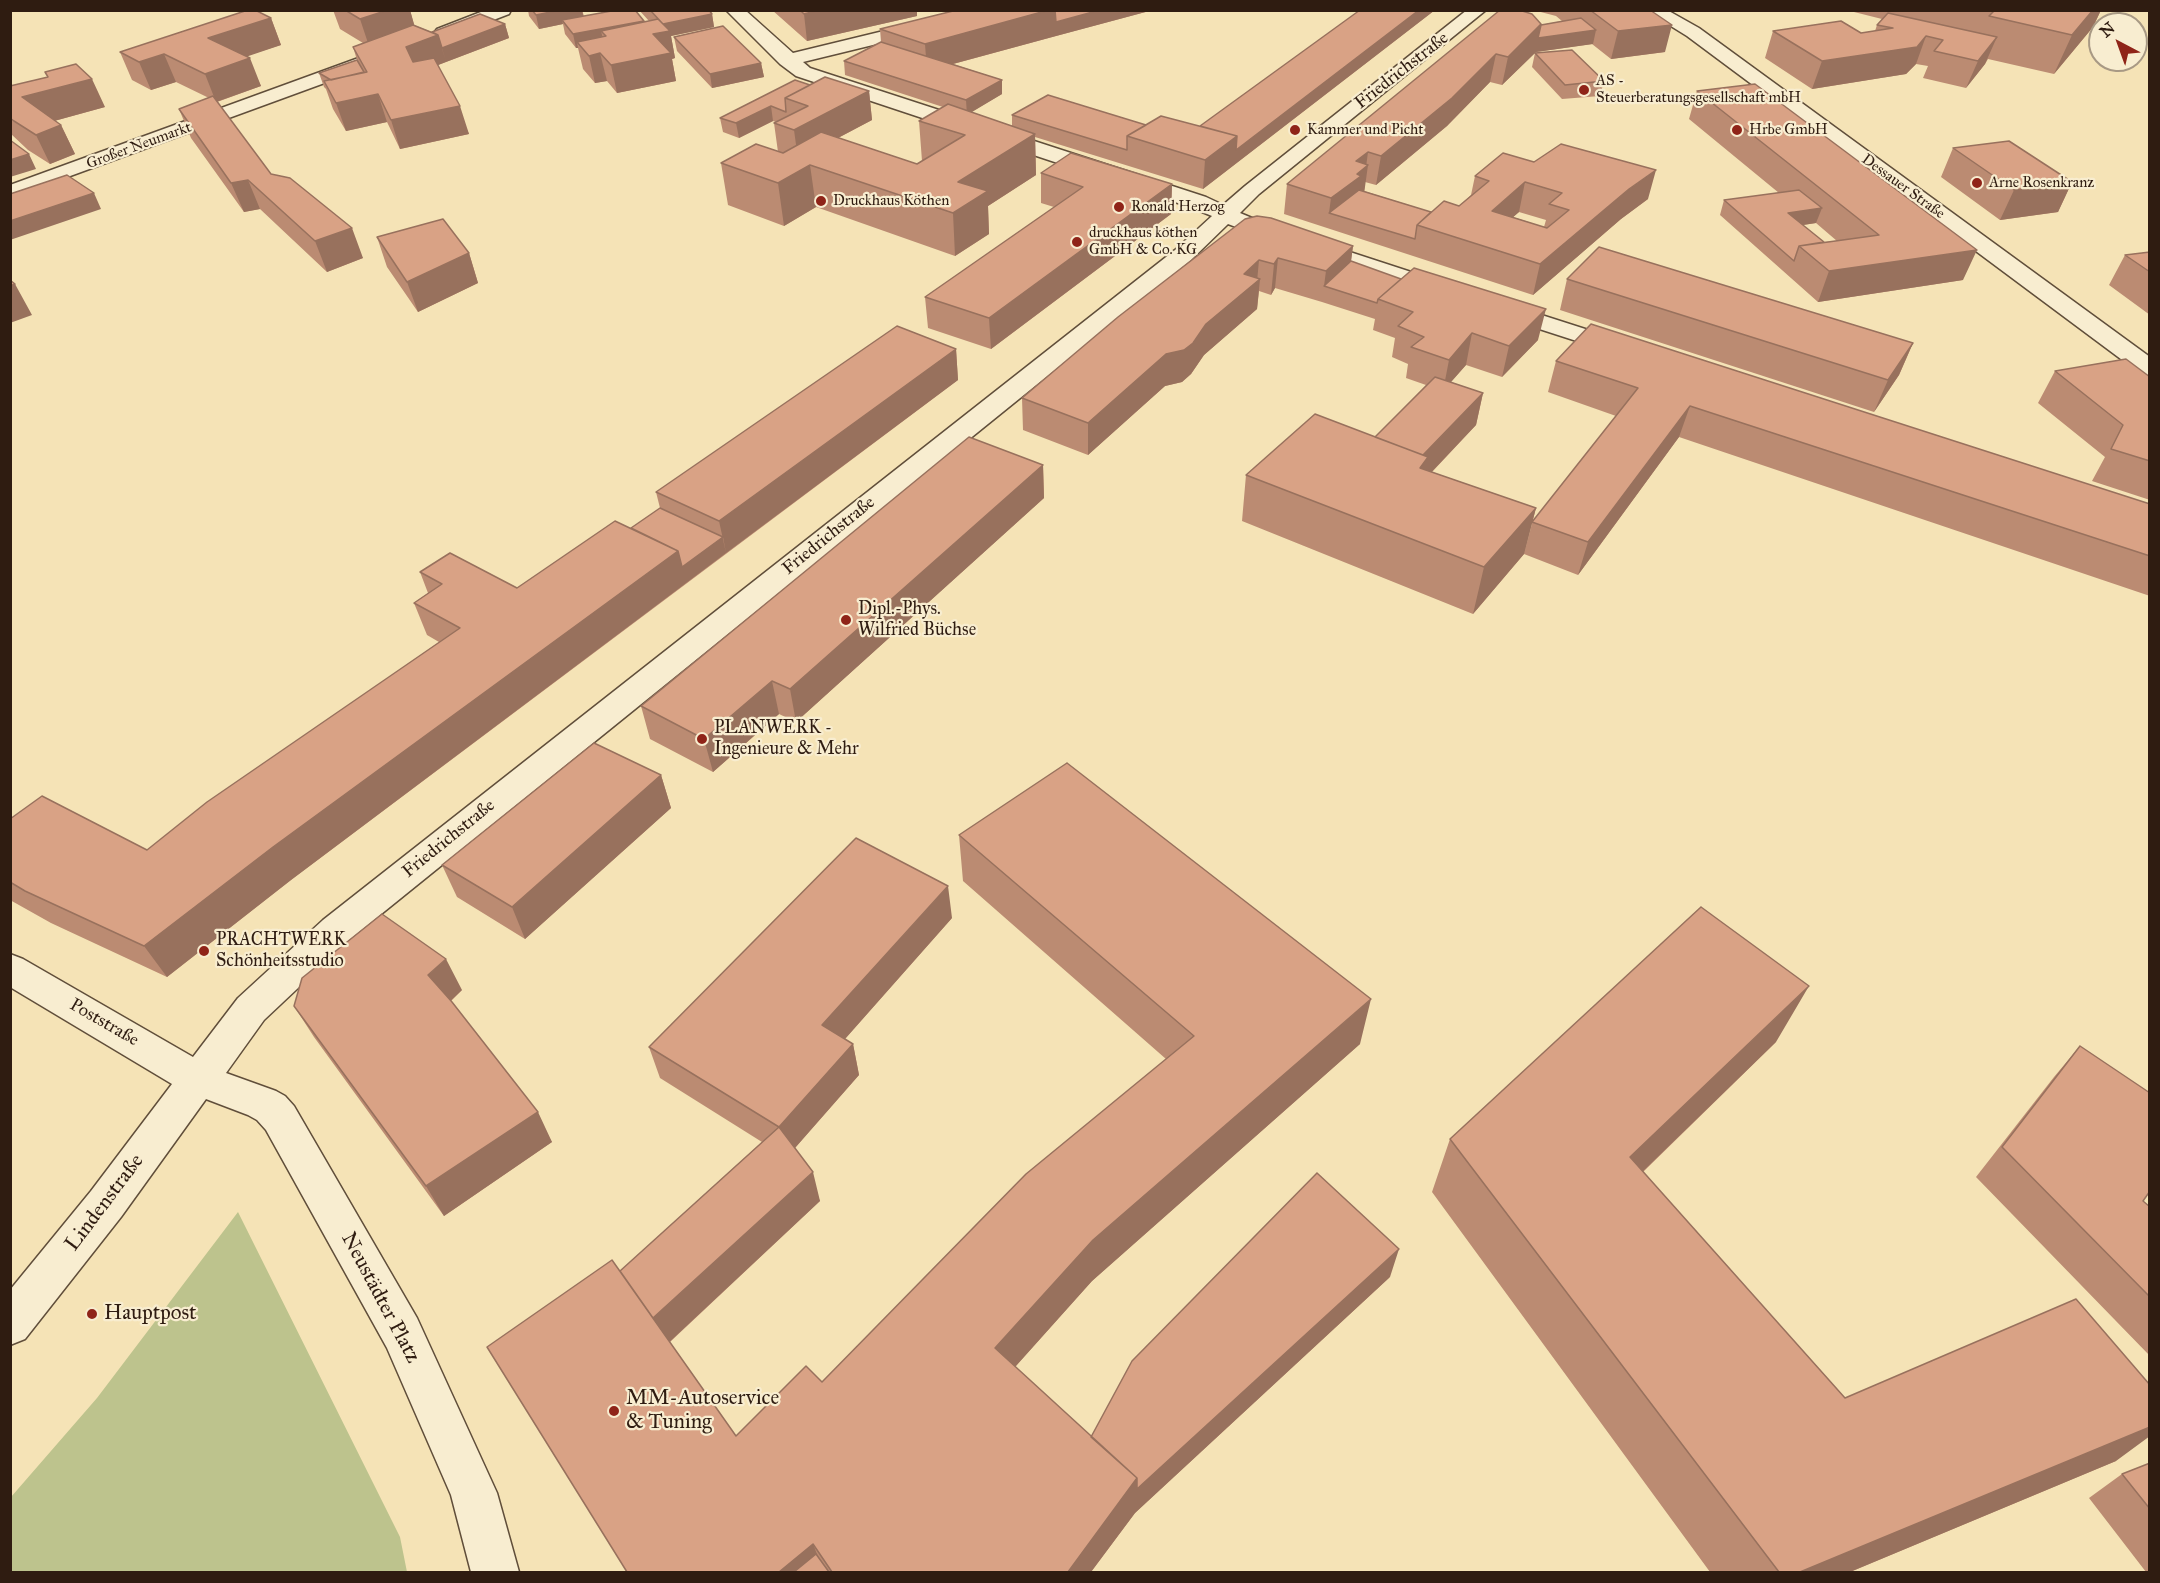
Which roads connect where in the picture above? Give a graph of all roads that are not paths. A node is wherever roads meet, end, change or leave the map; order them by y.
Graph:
1 (503, 10) edge
2 (734, 10) edge
3 (994, 10) edge
4 (1478, 10) edge
5 (1653, 10) edge
6 (426, 39) edge
7 (382, 55) edge
8 (787, 60) junction
9 (10, 192) edge
10 (1226, 214) junction
11 (1648, 358) edge
12 (2150, 369) edge
13 (10, 969) edge
14 (197, 1078) junction
15 (10, 1324) edge
16 (495, 1572) edge

1 - 6 street
2 - 8 street
3 - 8 street
4 - 10 street, Friedrichstraße
5 - 12 street, Dessauer Straße
7 - 9 street, Großer Neumarkt
8 - 10 street
10 - 11 street
10 - 14 street, Friedrichstraße
13 - 14 street, Poststraße
14 - 15 street, Lindenstraße
14 - 16 street, Neustädter Platz

